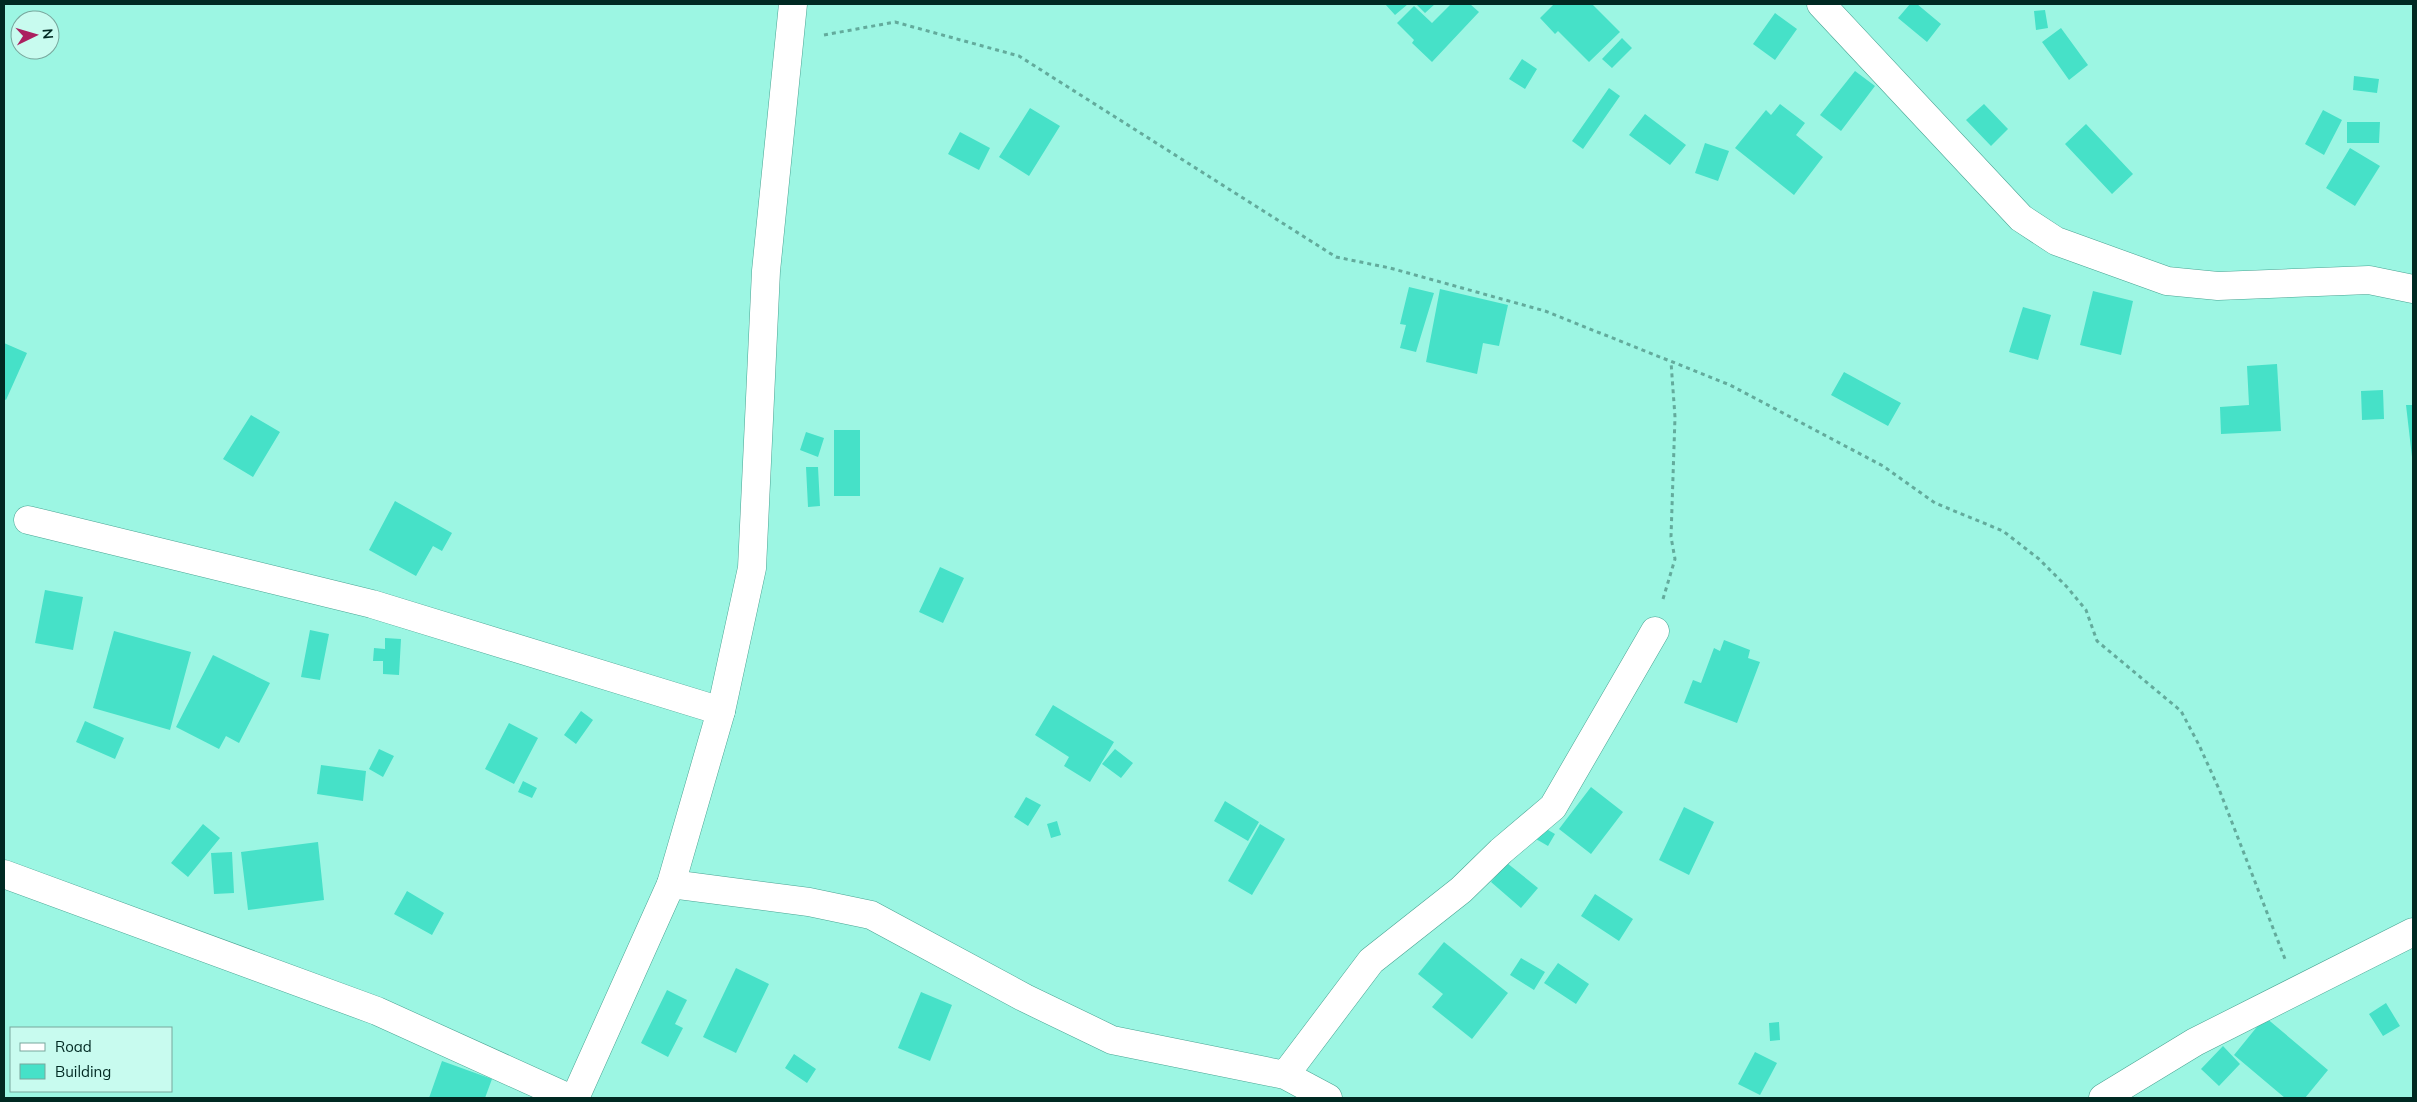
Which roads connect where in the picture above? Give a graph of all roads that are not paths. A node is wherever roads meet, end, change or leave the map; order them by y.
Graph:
1 (793, 4) edge
2 (1821, 4) edge
3 (2413, 289) edge
4 (28, 520) dead end
5 (1655, 630) road end
6 (721, 711) junction
7 (4, 874) edge
8 (671, 884) junction
9 (2413, 932) edge
10 (1285, 1075) junction
11 (569, 1098) edge
12 (575, 1098) edge
13 (1328, 1098) edge
14 (2103, 1098) edge

1 - 6 street
2 - 3 street
4 - 6 street
5 - 10 street
6 - 8 street
7 - 11 street
8 - 10 street
8 - 12 street
9 - 14 street
10 - 13 street

